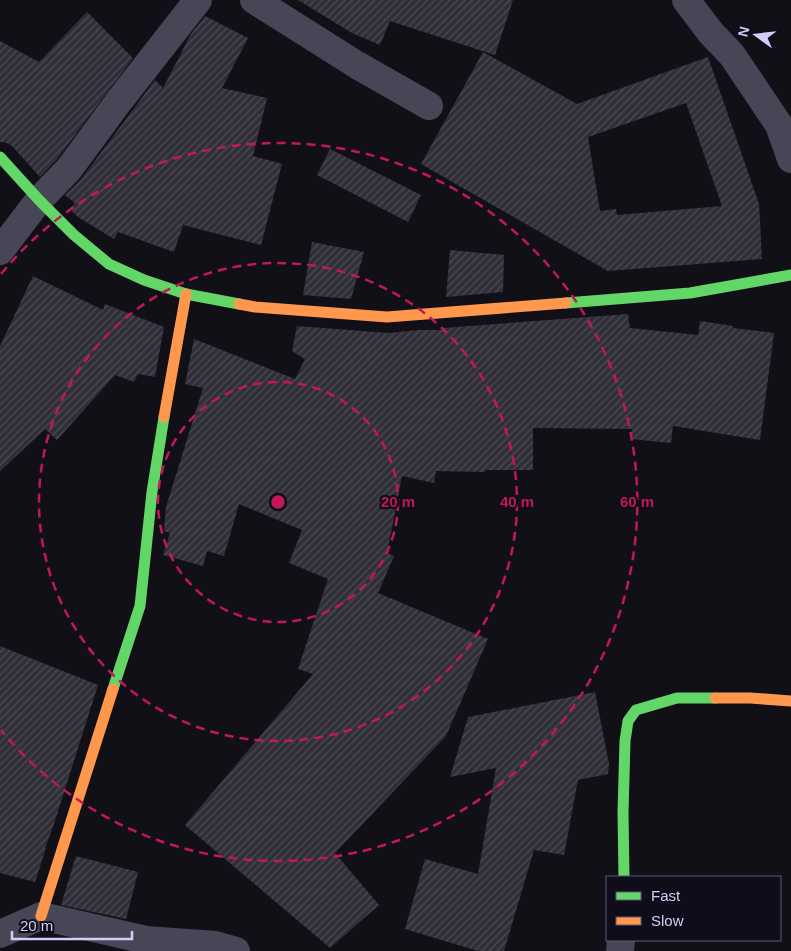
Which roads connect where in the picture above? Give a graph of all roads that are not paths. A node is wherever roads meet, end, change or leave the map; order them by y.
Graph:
1 (198, 0) edge
2 (254, 0) edge
3 (686, 0) edge
4 (429, 106) dead end
5 (0, 158) edge
6 (791, 159) edge
7 (39, 200) junction
8 (0, 251) edge
9 (791, 275) edge
10 (186, 294) junction
11 (791, 701) edge
12 (624, 876) edge
13 (41, 916) junction
14 (0, 934) edge
15 (236, 951) edge

1 - 7 street
2 - 4 street
3 - 6 street
5 - 7 street
7 - 8 street
7 - 10 street
9 - 10 street
10 - 13 street
11 - 12 street
13 - 14 street
13 - 15 street

